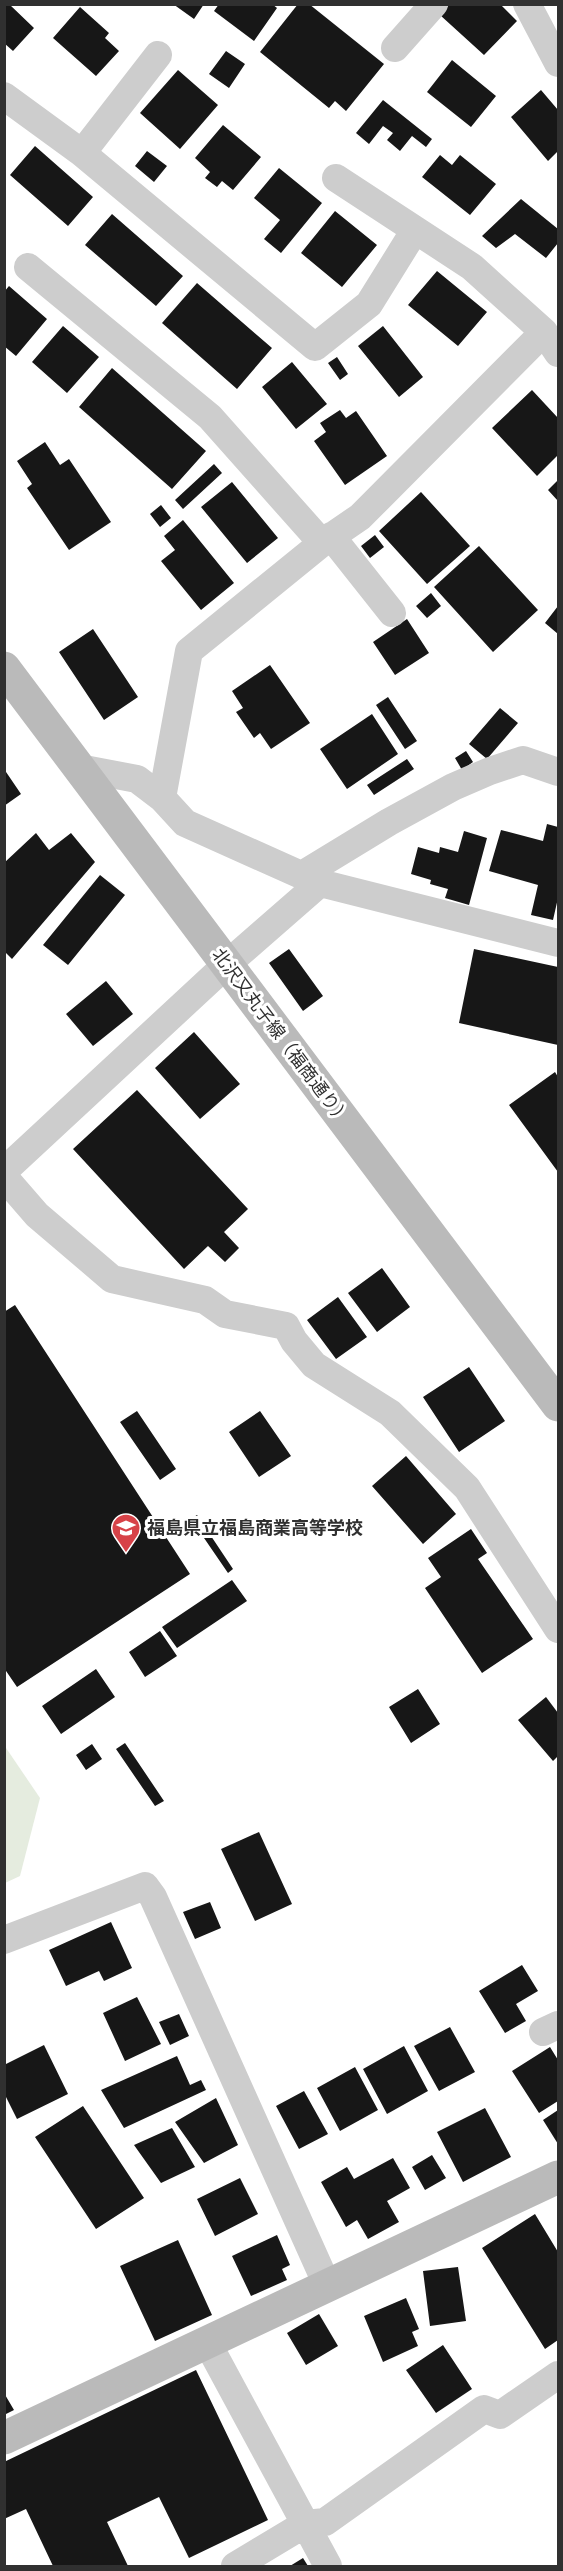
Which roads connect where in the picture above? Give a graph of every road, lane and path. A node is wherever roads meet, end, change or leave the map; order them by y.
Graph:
1 (434, 4) edge
2 (527, 4) edge
3 (395, 48) dead end
4 (158, 55) dead end
5 (558, 63) edge
6 (4, 96) edge
7 (82, 153) junction
8 (336, 178) dead end
9 (415, 230) junction
10 (28, 267) dead end
11 (551, 343) edge
12 (327, 539) junction
13 (392, 613) dead end
14 (7, 677) edge
15 (79, 768) junction
16 (558, 772) edge
17 (162, 798) junction
18 (311, 879) junction
19 (558, 943) edge
20 (226, 965) junction
21 (4, 1171) edge
22 (4, 1177) edge
23 (558, 1405) edge
24 (558, 1629) edge
25 (4, 1940) edge
26 (558, 2177) edge
27 (327, 2285) junction
28 (207, 2342) junction
29 (558, 2375) edge
30 (4, 2438) edge
31 (305, 2524) junction
32 (235, 2566) edge
33 (328, 2566) edge

1 - 3 street
2 - 5 street
4 - 7 street
6 - 7 street
7 - 9 street
8 - 9 street
9 - 11 street
10 - 12 street
11 - 12 street
12 - 13 street
12 - 17 street
14 - 15 street, 北沢又丸子線（福商通り）
15 - 17 street
15 - 20 street, 北沢又丸子線（福商通り）
16 - 18 street
17 - 18 street
18 - 19 street
18 - 20 street
20 - 21 street
20 - 23 street, 北沢又丸子線（福商通り）
22 - 24 street
25 - 27 street
26 - 27 street
27 - 28 street
28 - 30 street
28 - 31 street
29 - 31 street
31 - 32 street
31 - 33 street

